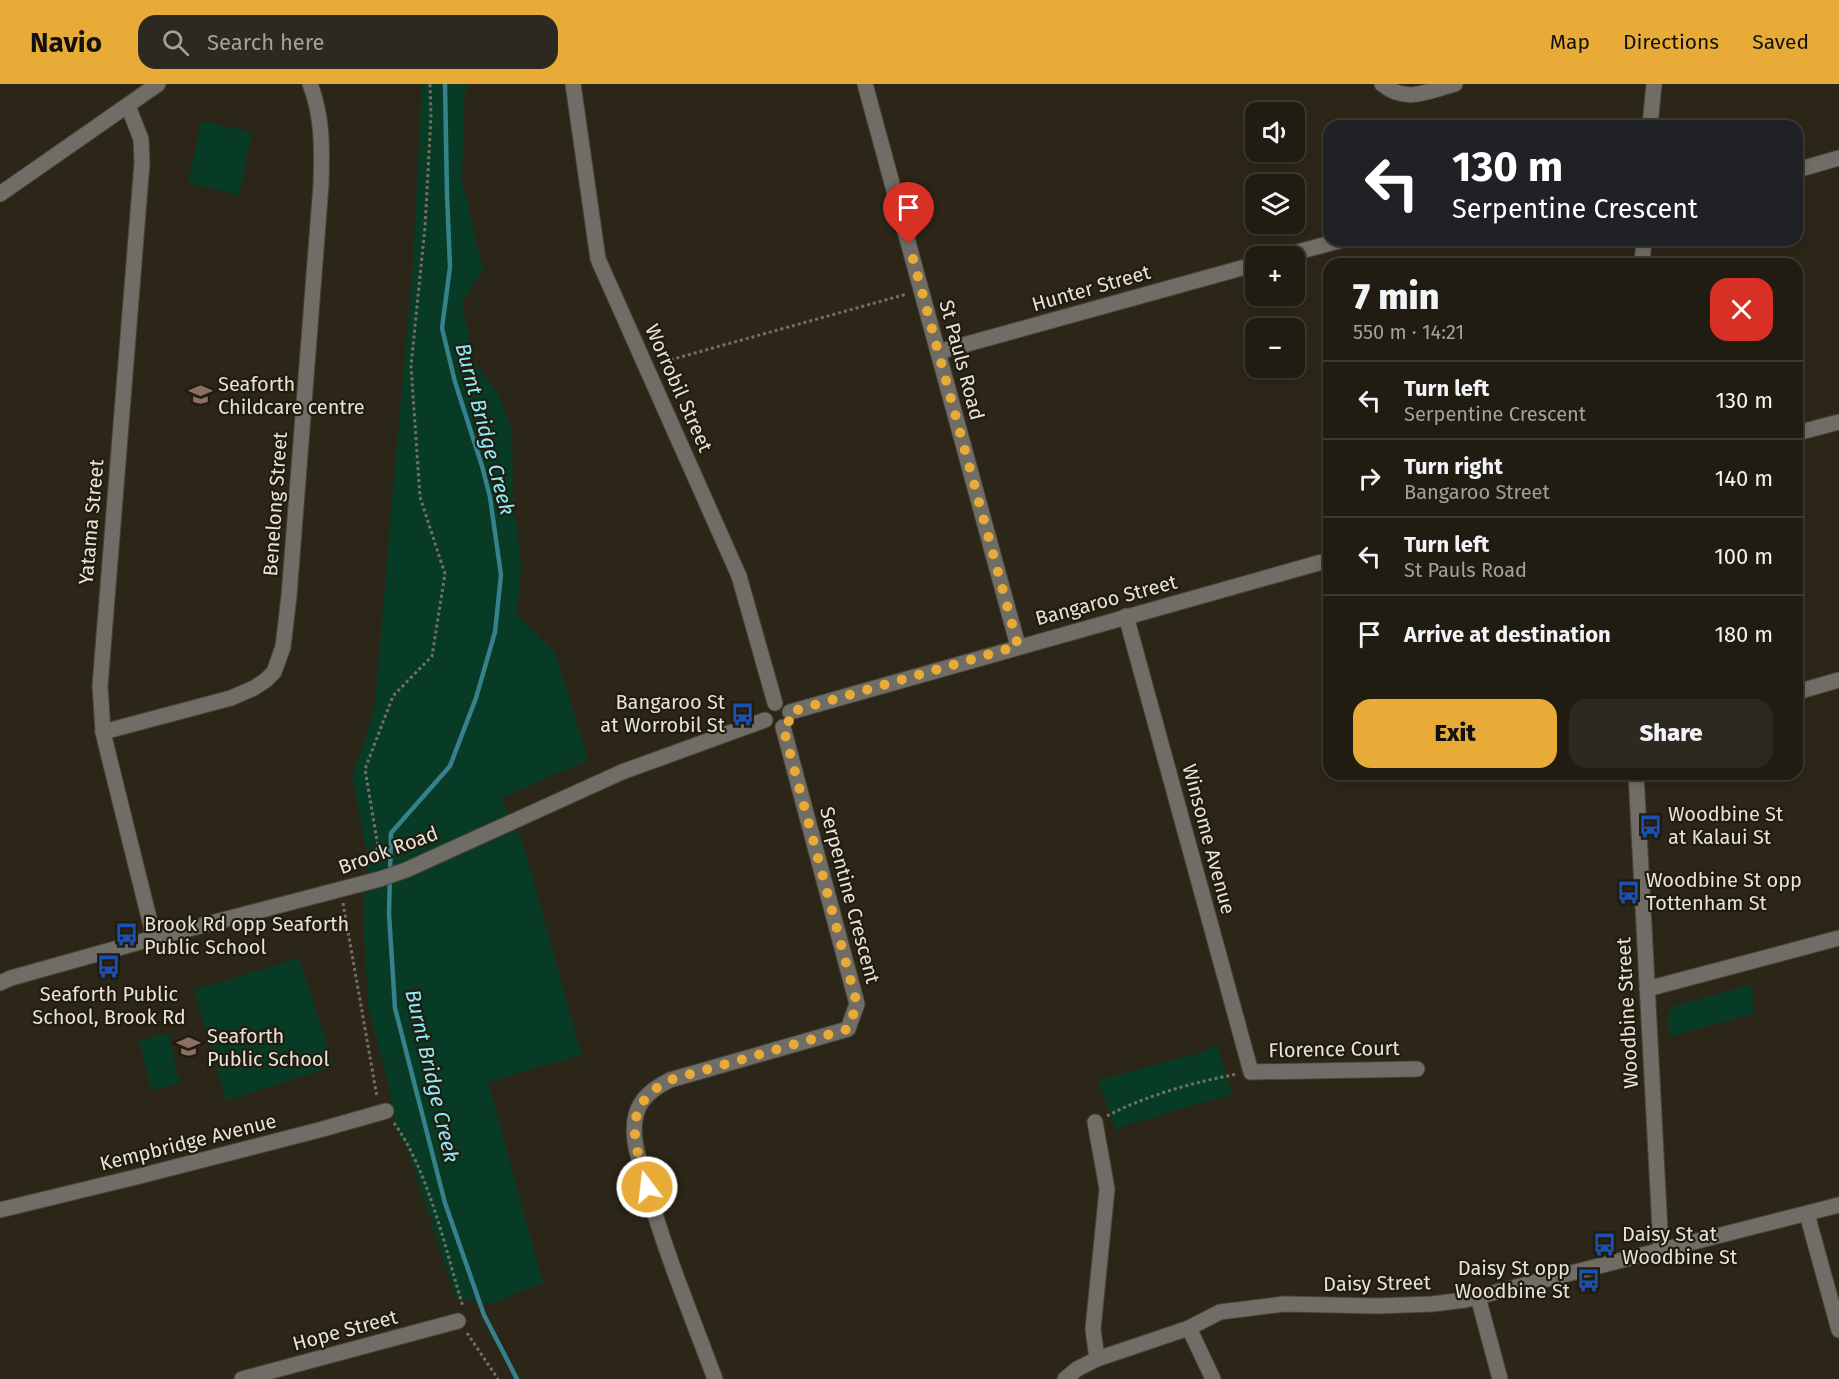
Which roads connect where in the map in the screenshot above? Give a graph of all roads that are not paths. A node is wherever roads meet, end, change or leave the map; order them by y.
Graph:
1 (158, 84) edge
2 (310, 84) edge
3 (573, 84) edge
4 (865, 84) edge
5 (1382, 84) edge
6 (1455, 84) edge
7 (1654, 84) edge
8 (1433, 87) edge
9 (128, 106) junction
10 (1651, 120) edge
11 (1839, 158) edge
12 (1803, 168) edge
13 (0, 194) edge
14 (1323, 245) edge
15 (1305, 250) edge
16 (1245, 267) edge
17 (938, 352) junction
18 (1839, 422) edge
19 (1803, 432) edge
20 (1323, 562) edge
21 (1126, 616) junction
22 (1018, 646) junction
23 (1839, 680) edge
24 (1803, 690) edge
25 (775, 703) junction
26 (790, 712) junction
27 (765, 720) junction
28 (783, 727) junction
29 (104, 732) junction
30 (1636, 780) edge
31 (154, 938) junction
32 (1839, 938) edge
33 (4, 980) edge
34 (1647, 989) junction
35 (1417, 1069) dead end
36 (1251, 1072) joint
37 (386, 1111) road end
38 (1095, 1122) road end
39 (1839, 1205) edge
40 (0, 1210) edge
41 (1808, 1214) junction
42 (1661, 1249) junction
43 (1478, 1297) junction
44 (458, 1321) road end
45 (1189, 1328) junction
46 (1839, 1329) edge
47 (1097, 1359) junction
48 (242, 1379) edge
49 (715, 1379) edge
50 (1065, 1379) edge
51 (1213, 1379) edge
52 (1500, 1379) edge

1 - 9 street
2 - 29 street, Benelong Street
3 - 25 street, Worrobil Street
4 - 17 street, St Pauls Road
5 - 8 street
6 - 8 street
7 - 10 street
9 - 13 street
9 - 29 street, Yatama Street
11 - 12 street
14 - 15 street
16 - 17 street, Hunter Street
17 - 22 street, St Pauls Road
18 - 19 street
20 - 21 street, Bangaroo Street
21 - 22 street, Bangaroo Street
21 - 36 street, Winsome Avenue
22 - 26 street, Bangaroo Street
23 - 24 street
25 - 26 street
25 - 27 street
26 - 28 street
27 - 28 street
27 - 31 street, Brook Road
28 - 49 street, Serpentine Crescent
29 - 31 street, Yatama Street
30 - 34 street, Woodbine Street
31 - 33 street, Brook Road
32 - 34 street
34 - 42 street, Woodbine Street
35 - 36 street, Florence Court
37 - 40 street, Kempbridge Avenue
38 - 47 street
39 - 41 street, Daisy Street
41 - 42 street, Daisy Street
41 - 46 street
42 - 43 street, Daisy Street
43 - 45 street, Daisy Street
43 - 52 street
44 - 48 street, Hope Street
45 - 47 street, Daisy Street
45 - 51 street
47 - 50 street

